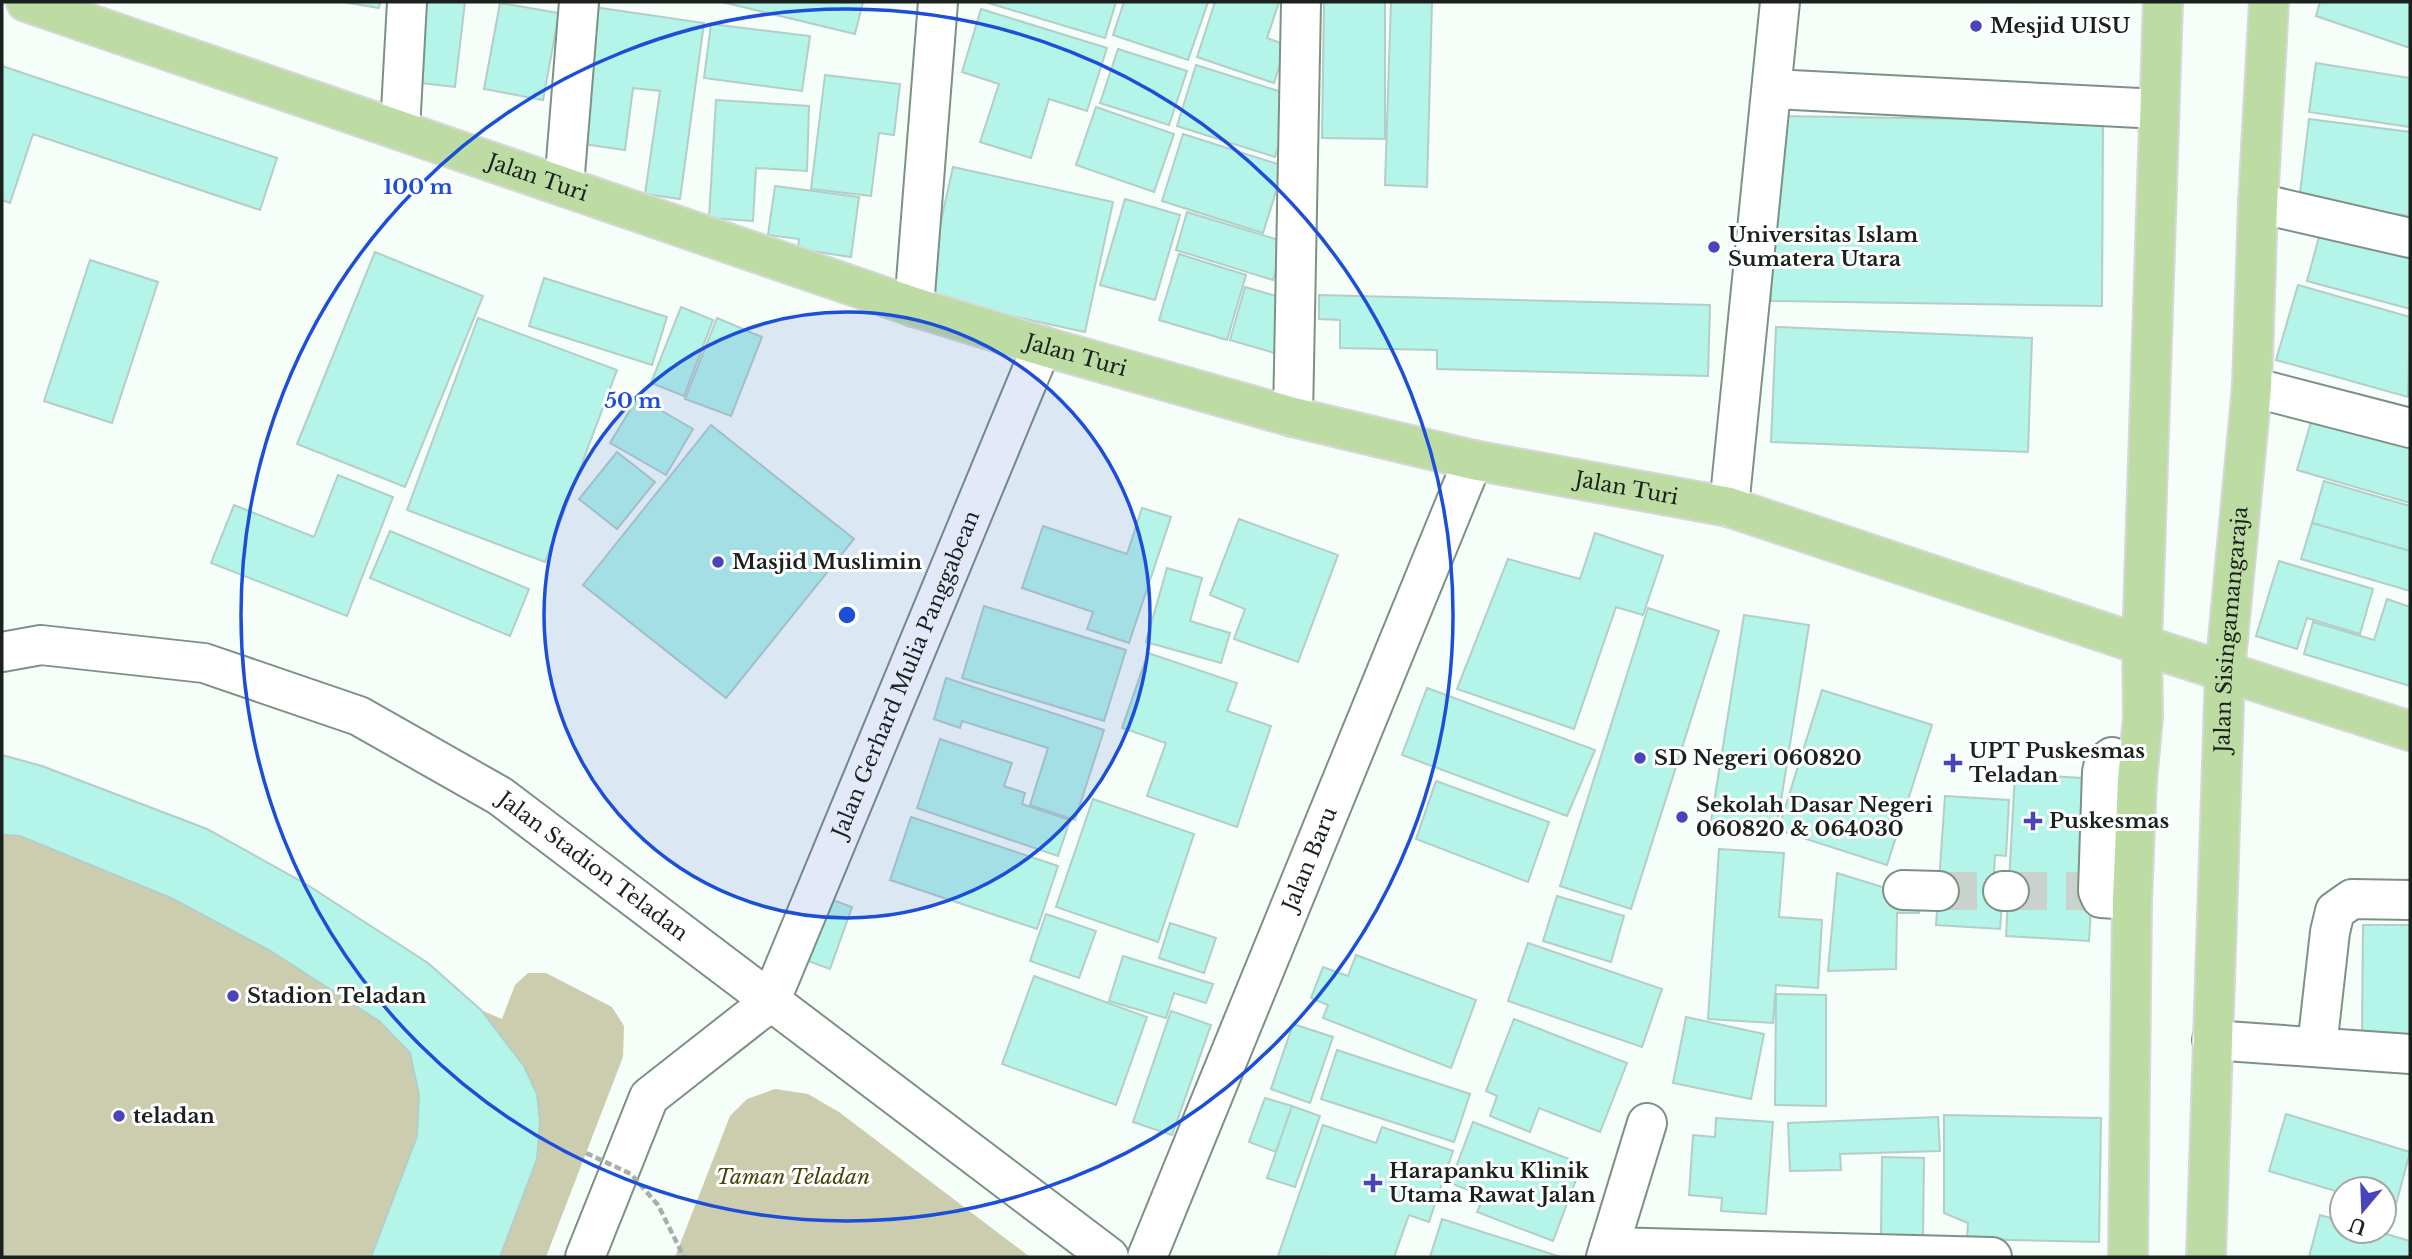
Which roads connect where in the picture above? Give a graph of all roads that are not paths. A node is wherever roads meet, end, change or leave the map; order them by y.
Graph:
1 (26, 2) edge
2 (407, 2) edge
3 (579, 2) edge
4 (938, 2) edge
5 (1301, 2) edge
6 (1780, 2) edge
7 (2163, 2) edge
8 (2269, 2) edge
9 (1773, 89) junction
10 (2160, 109) junction
11 (400, 129) junction
12 (564, 186) junction
13 (2258, 203) junction
14 (2410, 238) edge
15 (914, 307) junction
16 (1042, 346) junction
17 (2252, 387) junction
18 (1293, 417) junction
19 (2410, 428) edge
20 (1473, 460) junction
21 (1729, 507) junction
22 (2141, 645) junction
23 (2, 652) edge
24 (2225, 671) junction
25 (2410, 731) edge
26 (2410, 900) edge
27 (770, 1002) junction
28 (2212, 1040) junction
29 (2317, 1047) junction
30 (2410, 1054) edge
31 (1647, 1123) dead end
32 (1607, 1252) edge
33 (585, 1257) edge
34 (1109, 1257) edge
35 (1147, 1257) edge
36 (1992, 1257) edge
37 (2128, 1257) edge
38 (2206, 1257) edge

1 - 11 main road, Jalan Turi
2 - 11 street
3 - 12 street
4 - 15 street
5 - 18 street
6 - 9 street
7 - 10 main road
8 - 13 main road, Jalan Sisingamangaraja
9 - 10 street
9 - 21 street
10 - 22 main road
11 - 12 main road, Jalan Turi
12 - 15 main road, Jalan Turi
13 - 14 street
13 - 17 main road, Jalan Sisingamangaraja
15 - 16 main road, Jalan Turi
16 - 18 main road, Jalan Turi
16 - 27 street, Jalan Gerhard Mulia Panggabean
17 - 19 street
17 - 24 main road, Jalan Sisingamangaraja
18 - 20 main road, Jalan Turi
20 - 21 main road, Jalan Turi
20 - 35 street, Jalan Baru
21 - 22 main road, Jalan Turi
22 - 24 main road, Jalan Turi
22 - 37 main road
23 - 27 street, Jalan Stadion Teladan
24 - 25 main road, Jalan Turi
24 - 28 main road, Jalan Sisingamangaraja
26 - 29 street
27 - 33 street
27 - 34 street, Jalan Stadion Teladan
28 - 29 street
28 - 38 main road, Jalan Sisingamangaraja
29 - 30 street
31 - 32 street
32 - 36 street

